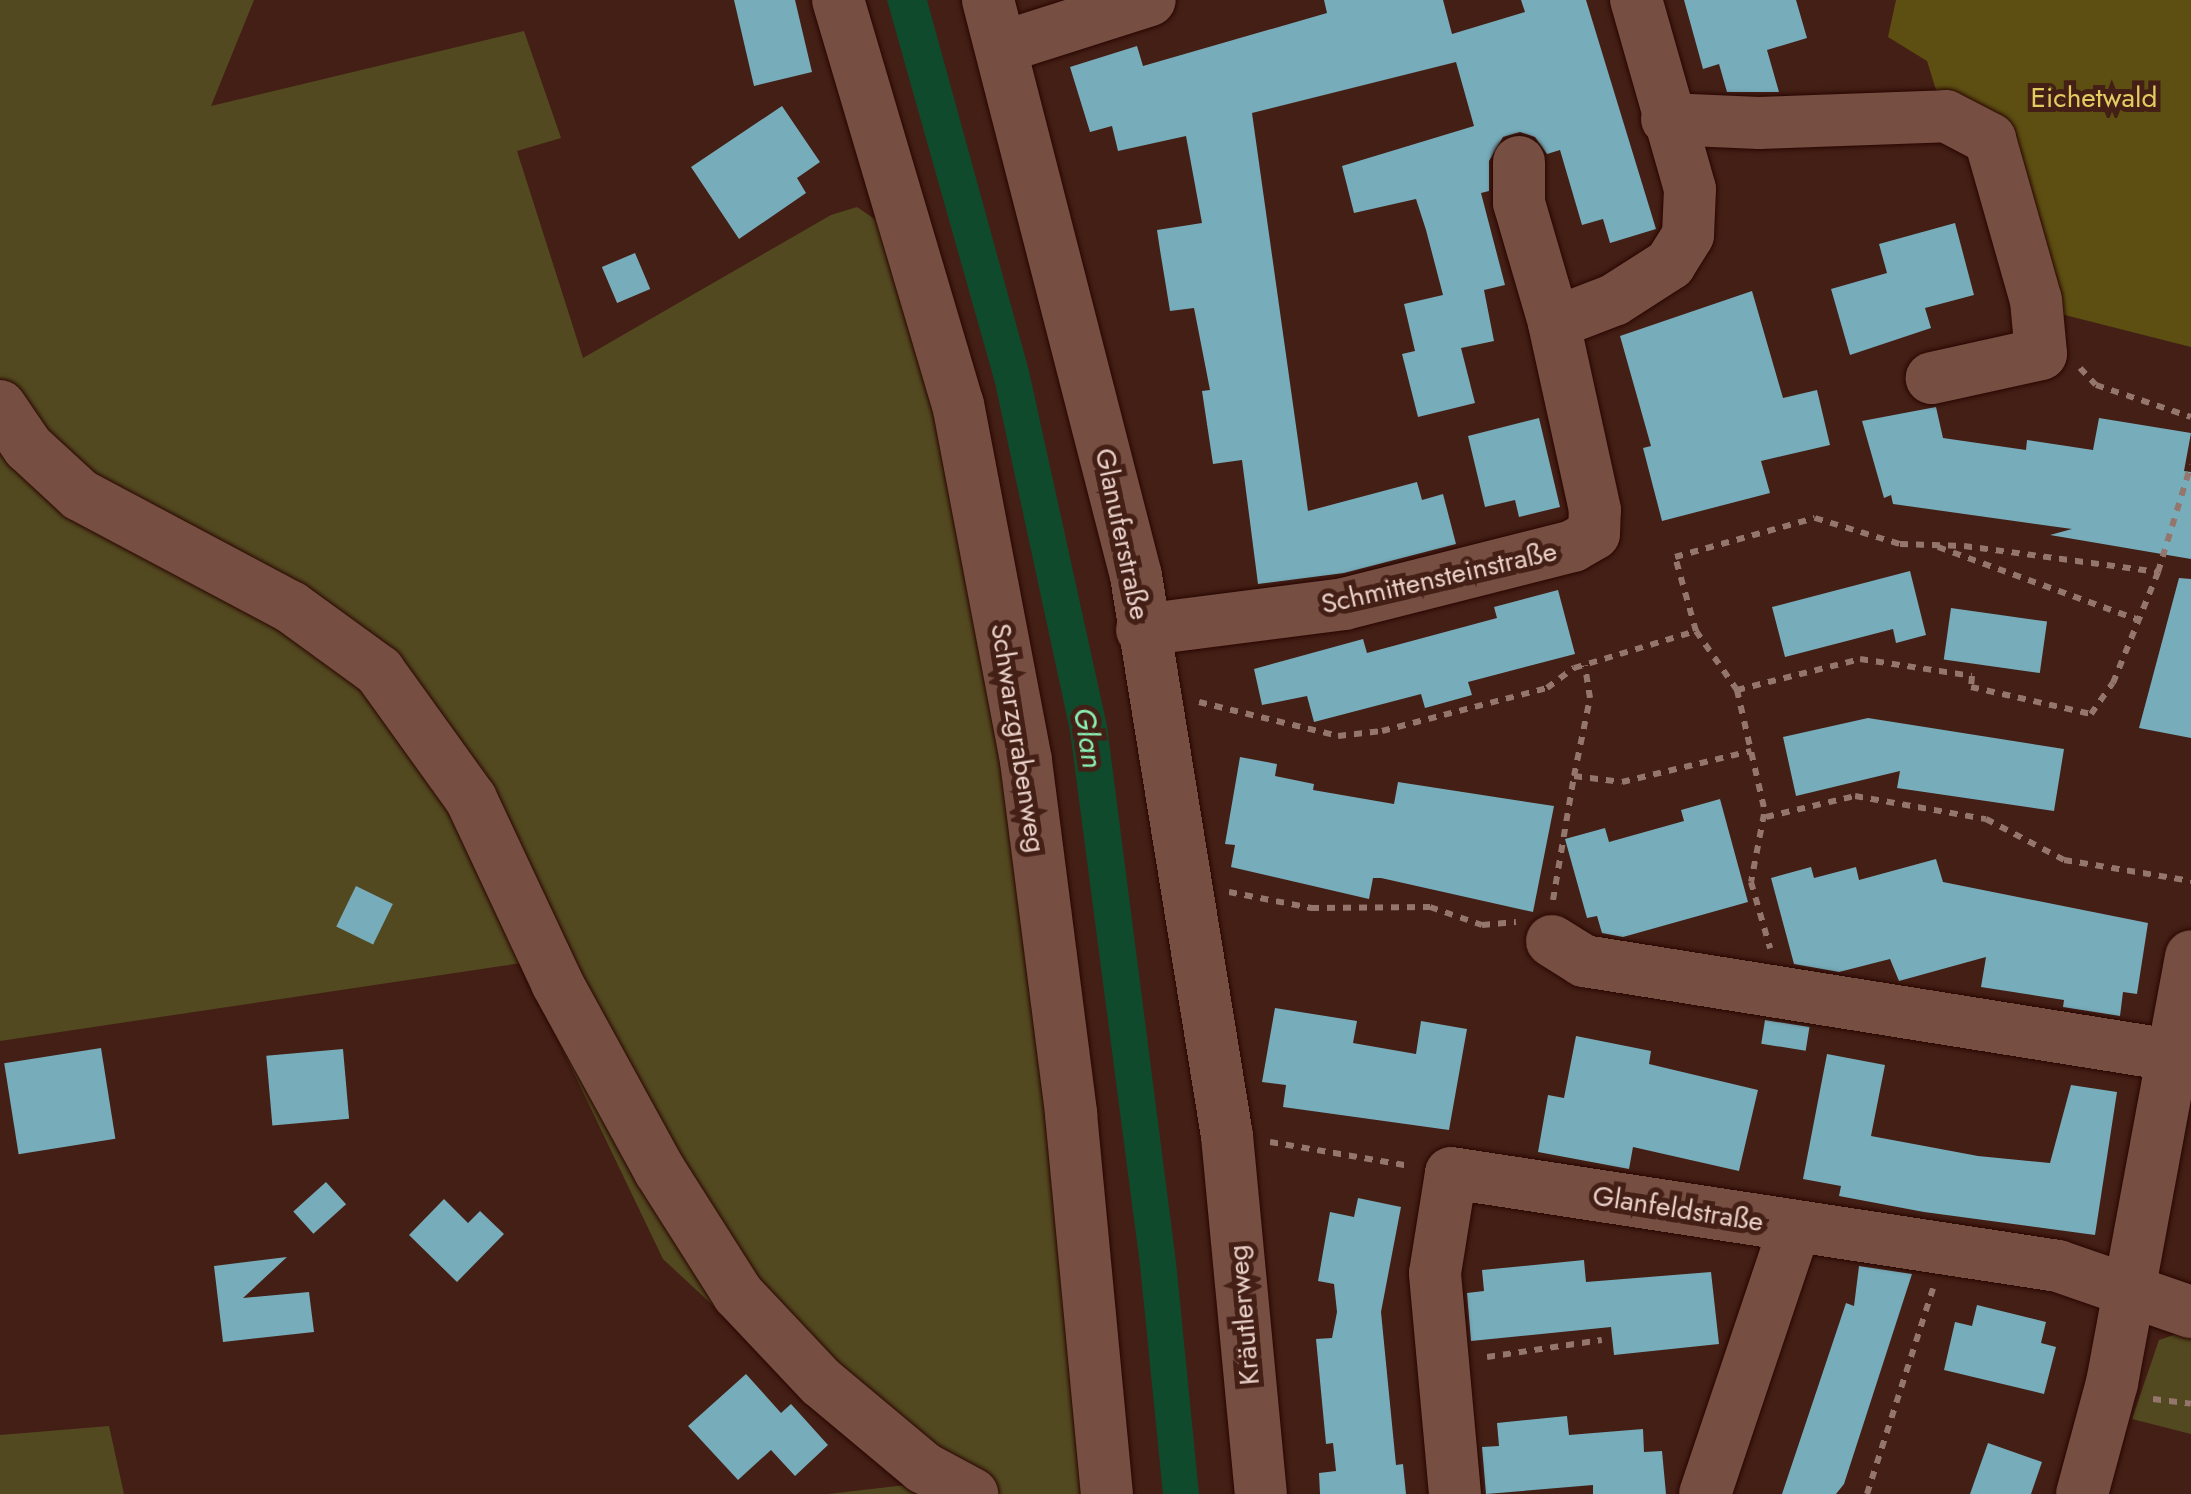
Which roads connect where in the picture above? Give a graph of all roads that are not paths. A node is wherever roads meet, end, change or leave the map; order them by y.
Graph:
1 (838, 0) edge
2 (1150, 0) edge
3 (1636, 0) edge
4 (995, 23) edge
5 (1666, 119) junction
6 (1519, 162) dead end
7 (1554, 323) junction
8 (1932, 378) dead end
9 (0, 406) edge
10 (1142, 630) junction
11 (1552, 941) road end
12 (2191, 956) edge
13 (2172, 1055) junction
14 (1227, 1136) joint
15 (1794, 1227) junction
16 (2128, 1287) junction
17 (2191, 1312) edge
18 (972, 1494) edge
19 (1107, 1494) edge
20 (1261, 1494) edge
21 (1454, 1494) edge
22 (1705, 1494) edge
23 (2082, 1494) edge

1 - 19 street, Schwarzgrabenweg
2 - 4 street
3 - 5 street
4 - 10 street, Glanuferstraße
5 - 7 street
5 - 8 street
6 - 7 street
7 - 10 street, Schmittensteinstraße
9 - 18 street
10 - 14 street, Glanuferstraße
11 - 13 street
12 - 13 street
13 - 16 street
14 - 20 street, Kräutlerweg
15 - 16 street, Glanfeldstraße
15 - 21 street, Glanfeldstraße
15 - 22 street
16 - 17 street, Glanfeldstraße
16 - 23 street

